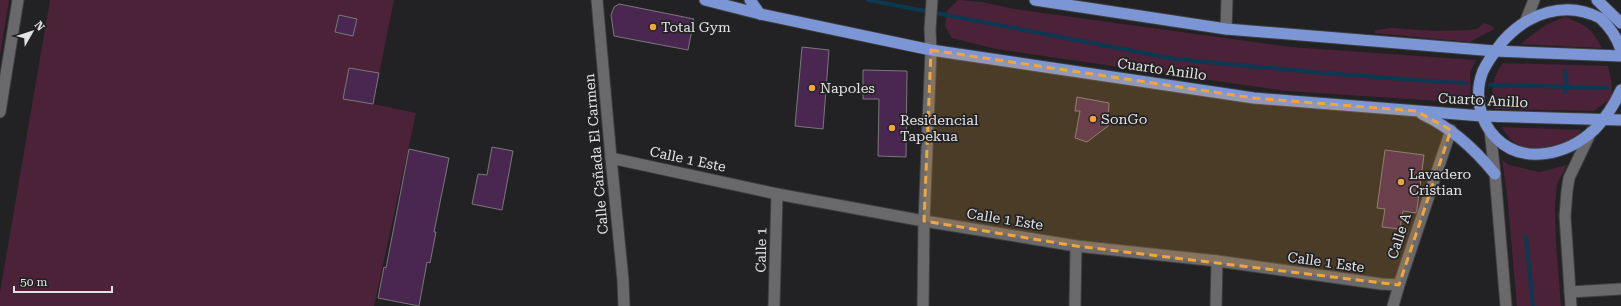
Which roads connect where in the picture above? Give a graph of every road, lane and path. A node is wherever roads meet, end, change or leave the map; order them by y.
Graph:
1 (18, 0) edge
2 (597, 0) edge
3 (705, 0) edge
4 (750, 0) edge
5 (1036, 0) edge
6 (1227, 0) edge
7 (1534, 0) edge
8 (1596, 0) edge
9 (932, 2) edge
10 (729, 3) edge
11 (760, 14) junction
12 (1526, 20) junction
13 (1621, 23) edge
14 (1226, 29) junction
15 (1616, 38) junction
16 (931, 50) junction
17 (1621, 50) edge
18 (1495, 51) junction
19 (1621, 56) edge
20 (1621, 90) edge
21 (1416, 111) junction
22 (0, 112) edge
23 (1482, 116) junction
24 (1603, 120) junction
25 (1621, 120) edge
26 (1451, 130) junction
27 (1490, 131) junction
28 (1591, 132) junction
29 (611, 158) junction
30 (1495, 174) junction
31 (777, 194) junction
32 (924, 221) junction
33 (1076, 246) junction
34 (1217, 262) junction
35 (1399, 285) junction
36 (1621, 289) edge
37 (1570, 292) junction
38 (624, 306) edge
39 (774, 306) edge
40 (924, 306) edge
41 (1075, 306) edge
42 (1216, 306) edge
43 (1393, 306) edge
44 (1506, 306) edge
45 (1570, 306) edge

1 - 22 street
2 - 29 street, Calle Cañada El Carmen
3 - 10 highway, Cuarto Anillo
4 - 11 highway
5 - 14 highway
6 - 14 street
7 - 12 street
8 - 13 highway
8 - 15 street
9 - 16 street
10 - 11 highway, Cuarto Anillo
11 - 16 highway, Cuarto Anillo
12 - 15 highway
12 - 18 highway
14 - 18 highway
15 - 17 highway
16 - 21 highway, Cuarto Anillo
16 - 32 street
18 - 19 highway
18 - 23 highway
20 - 24 highway
21 - 23 highway, Cuarto Anillo
21 - 26 highway
23 - 24 highway, Cuarto Anillo
23 - 27 highway
24 - 25 highway, Cuarto Anillo
24 - 28 highway
26 - 30 highway
26 - 35 street, Calle A
27 - 28 highway
27 - 30 street
28 - 37 street
29 - 31 street, Calle 1 Este
29 - 38 street, Calle Cañada El Carmen
30 - 44 street
31 - 32 street, Calle 1 Este
31 - 39 street, Calle 1
32 - 33 street, Calle 1 Este
32 - 40 street
33 - 34 street, Calle 1 Este
33 - 41 street
34 - 35 street, Calle 1 Este
34 - 42 street
35 - 43 street, Calle A
36 - 37 street
37 - 45 street

